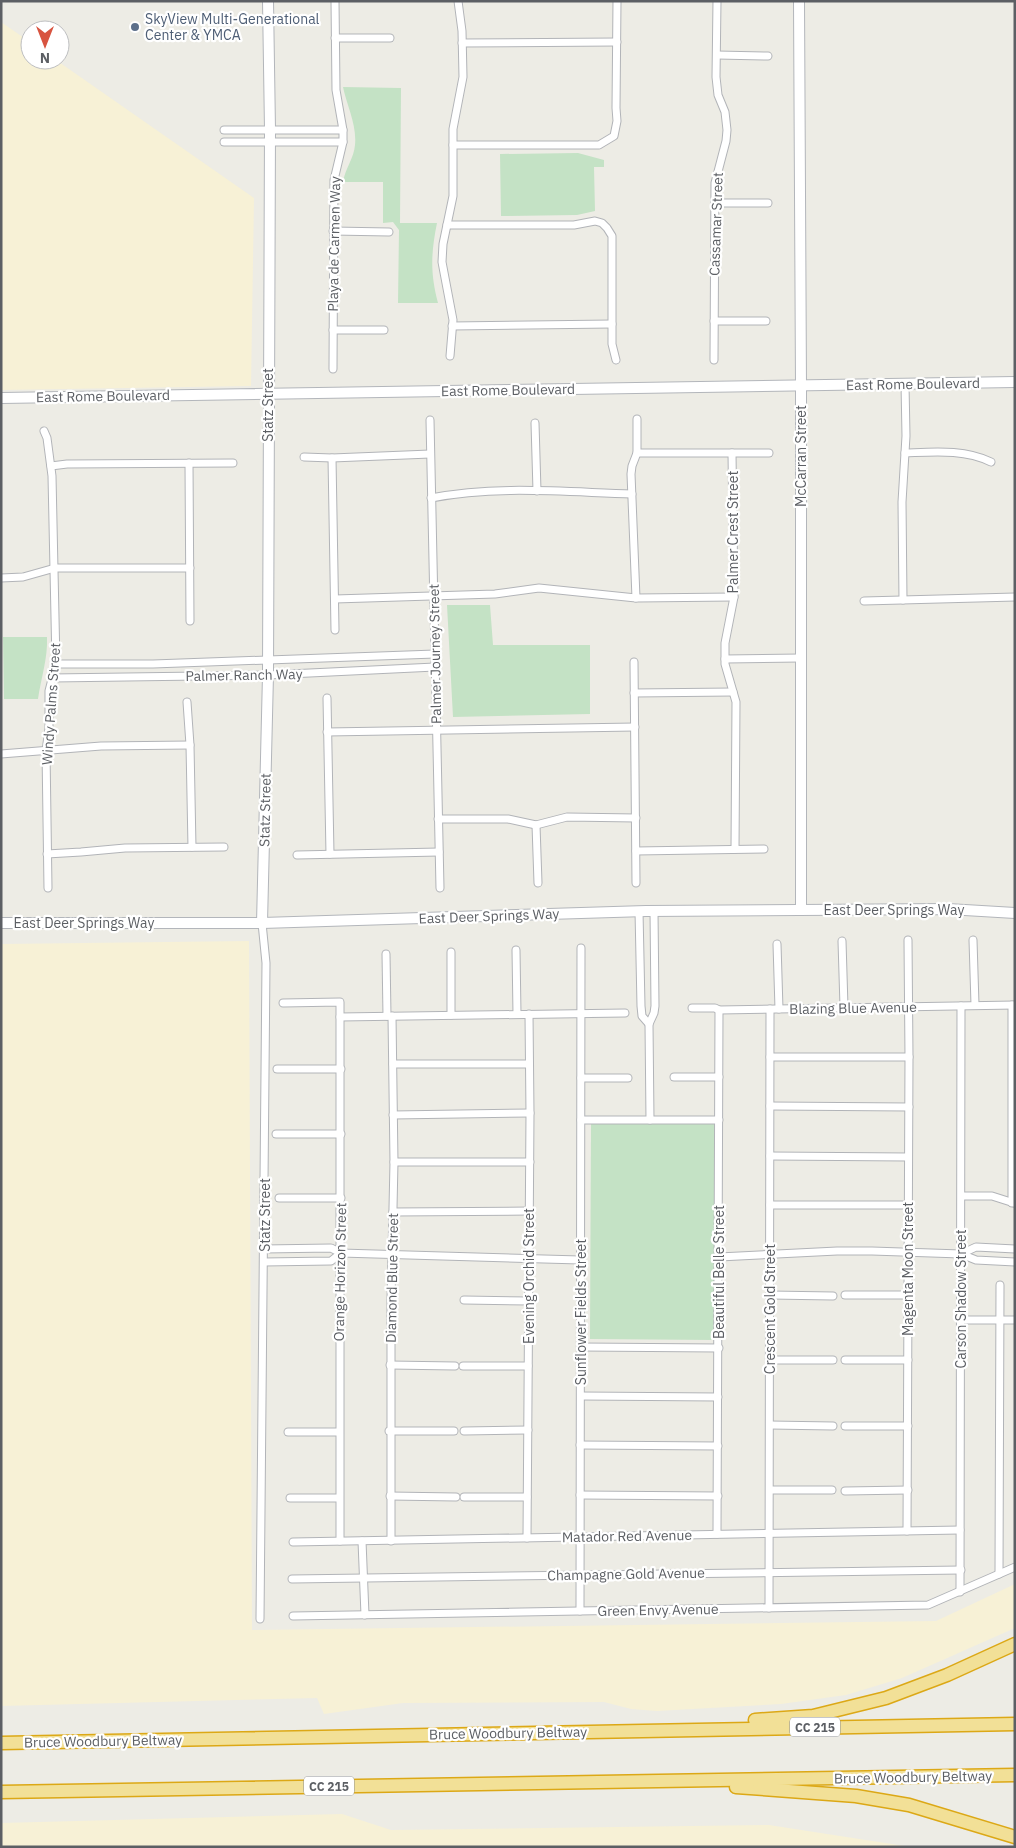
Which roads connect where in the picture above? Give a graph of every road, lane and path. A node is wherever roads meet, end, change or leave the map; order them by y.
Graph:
1 (268, 1) edge
2 (335, 1) edge
3 (458, 1) edge
4 (618, 1) edge
5 (717, 1) edge
6 (799, 1) edge
7 (335, 38) junction
8 (390, 38) dead end
9 (617, 42) junction
10 (462, 43) junction
11 (717, 55) junction
12 (768, 56) dead end
13 (224, 130) dead end
14 (270, 130) junction
15 (343, 130) junction
16 (224, 142) dead end
17 (270, 142) junction
18 (343, 142) junction
19 (453, 145) junction
20 (714, 203) junction
21 (768, 203) dead end
22 (447, 225) junction
23 (333, 231) junction
24 (390, 232) dead end
25 (714, 321) junction
26 (766, 322) dead end
27 (612, 324) junction
28 (452, 326) junction
29 (333, 330) junction
30 (384, 330) dead end
31 (450, 356) dead end
32 (616, 360) dead end
33 (714, 360) dead end
34 (333, 368) dead end
35 (1015, 382) edge
36 (905, 384) junction
37 (801, 386) junction
38 (268, 394) junction
39 (1, 398) edge
40 (637, 419) dead end
41 (430, 420) dead end
42 (535, 423) dead end
43 (44, 431) dead end
44 (637, 453) junction
45 (732, 453) junction
46 (769, 453) dead end
47 (430, 454) junction
48 (905, 454) junction
49 (304, 457) dead end
50 (332, 458) junction
51 (233, 462) dead end
52 (991, 462) dead end
53 (189, 463) junction
54 (51, 466) junction
55 (537, 491) junction
56 (632, 494) junction
57 (431, 498) junction
58 (54, 568) junction
59 (190, 568) junction
60 (1, 578) edge
61 (433, 596) junction
62 (734, 597) junction
63 (1015, 597) edge
64 (335, 598) junction
65 (636, 598) junction
66 (903, 600) junction
67 (864, 601) dead end
68 (190, 622) dead end
69 (335, 630) dead end
70 (435, 654) junction
71 (800, 658) junction
72 (725, 659) junction
73 (268, 660) junction
74 (634, 662) dead end
75 (56, 664) junction
76 (435, 667) junction
77 (268, 675) junction
78 (52, 678) junction
79 (733, 692) junction
80 (634, 693) junction
81 (327, 698) dead end
82 (187, 702) dead end
83 (634, 727) junction
84 (436, 731) junction
85 (327, 732) junction
86 (190, 745) junction
87 (46, 751) junction
88 (1, 754) edge
89 (438, 818) junction
90 (636, 818) junction
91 (536, 825) junction
92 (192, 847) junction
93 (224, 847) dead end
94 (764, 849) dead end
95 (735, 850) junction
96 (636, 851) junction
97 (439, 852) junction
98 (47, 854) junction
99 (330, 854) junction
100 (297, 855) dead end
101 (538, 883) dead end
102 (636, 883) dead end
103 (48, 888) dead end
104 (440, 888) dead end
105 (1015, 906) edge
106 (801, 910) junction
107 (976, 910) junction
108 (639, 911) junction
109 (654, 911) junction
110 (1015, 913) edge
111 (1, 923) edge
112 (262, 923) junction
113 (908, 940) dead end
114 (973, 940) dead end
115 (842, 941) dead end
116 (777, 944) dead end
117 (581, 948) dead end
118 (516, 950) dead end
119 (451, 952) dead end
120 (386, 954) dead end
121 (283, 1003) dead end
122 (975, 1005) junction
123 (1013, 1005) edge
124 (961, 1006) junction
125 (844, 1007) junction
126 (909, 1007) junction
127 (692, 1008) dead end
128 (770, 1009) junction
129 (779, 1009) junction
130 (719, 1010) junction
131 (625, 1012) dead end
132 (581, 1013) junction
133 (517, 1014) junction
134 (529, 1014) junction
135 (451, 1015) junction
136 (389, 1016) junction
137 (340, 1017) junction
138 (649, 1024) junction
139 (770, 1057) junction
140 (909, 1058) junction
141 (393, 1064) junction
142 (529, 1064) junction
143 (277, 1069) dead end
144 (341, 1069) junction
145 (1014, 1074) edge
146 (674, 1077) dead end
147 (719, 1077) junction
148 (581, 1078) junction
149 (628, 1078) dead end
150 (770, 1106) junction
151 (909, 1107) junction
152 (530, 1113) junction
153 (393, 1115) junction
154 (581, 1120) junction
155 (650, 1120) junction
156 (719, 1120) junction
157 (276, 1134) dead end
158 (341, 1134) junction
159 (1014, 1139) edge
160 (770, 1156) junction
161 (908, 1157) junction
162 (394, 1162) junction
163 (530, 1162) junction
164 (962, 1196) junction
165 (279, 1198) dead end
166 (341, 1198) junction
167 (1013, 1203) edge
168 (770, 1205) junction
169 (908, 1205) junction
170 (529, 1211) junction
171 (393, 1212) junction
172 (264, 1249) junction
173 (1015, 1249) edge
174 (341, 1253) junction
175 (392, 1254) junction
176 (909, 1254) junction
177 (961, 1254) junction
178 (769, 1256) junction
179 (719, 1257) junction
180 (528, 1259) junction
181 (580, 1260) junction
182 (264, 1262) junction
183 (1015, 1262) edge
184 (1000, 1285) dead end
185 (770, 1295) junction
186 (845, 1295) dead end
187 (907, 1295) junction
188 (833, 1296) dead end
189 (464, 1300) dead end
190 (529, 1301) junction
191 (960, 1320) junction
192 (1000, 1320) junction
193 (1015, 1320) edge
194 (581, 1347) junction
195 (719, 1348) junction
196 (770, 1360) junction
197 (834, 1360) dead end
198 (845, 1360) dead end
199 (908, 1360) junction
200 (390, 1365) junction
201 (455, 1366) dead end
202 (463, 1366) dead end
203 (528, 1366) junction
204 (581, 1396) junction
205 (718, 1397) junction
206 (770, 1425) junction
207 (833, 1426) dead end
208 (845, 1426) dead end
209 (908, 1426) junction
210 (390, 1430) junction
211 (454, 1430) dead end
212 (464, 1430) dead end
213 (528, 1430) junction
214 (288, 1432) dead end
215 (339, 1432) junction
216 (580, 1445) junction
217 (718, 1446) junction
218 (770, 1490) junction
219 (832, 1490) dead end
220 (908, 1490) junction
221 (845, 1491) dead end
222 (580, 1495) junction
223 (390, 1496) junction
224 (718, 1496) junction
225 (527, 1497) junction
226 (290, 1498) dead end
227 (340, 1498) junction
228 (960, 1530) junction
229 (907, 1531) junction
230 (770, 1533) junction
231 (717, 1534) junction
232 (580, 1537) junction
233 (527, 1538) junction
234 (340, 1541) junction
235 (362, 1541) junction
236 (390, 1541) junction
237 (293, 1542) dead end
238 (1015, 1567) edge
239 (960, 1570) junction
240 (769, 1572) junction
241 (999, 1574) junction
242 (580, 1575) junction
243 (364, 1578) junction
244 (292, 1579) dead end
245 (960, 1592) junction
246 (769, 1608) junction
247 (580, 1611) junction
248 (365, 1615) junction
249 (293, 1616) dead end
250 (260, 1619) dead end
251 (1015, 1644) edge
252 (1015, 1724) edge
253 (615, 1730) junction
254 (1, 1743) edge
255 (1015, 1775) edge
256 (656, 1781) junction
257 (1, 1792) edge
258 (1015, 1837) edge

1 - 14 street, Statz Street
2 - 7 street, Playa de Carmen Way
3 - 10 street
4 - 9 street
5 - 11 street, Cassamar Street
6 - 37 street, McCarran Street
7 - 8 street
7 - 15 street, Playa de Carmen Way
9 - 10 street
9 - 19 street
10 - 19 street
11 - 12 street
11 - 20 street, Cassamar Street
13 - 14 street
14 - 15 street
14 - 17 street, Statz Street
15 - 18 street, Playa de Carmen Way
16 - 17 street
17 - 18 street
17 - 38 street, Statz Street
18 - 23 street, Playa de Carmen Way
19 - 22 street
20 - 21 street
20 - 25 street, Cassamar Street
22 - 27 street
22 - 28 street
23 - 24 street
23 - 29 street, Playa de Carmen Way
25 - 26 street
25 - 33 street, Cassamar Street
27 - 28 street
27 - 32 street
28 - 31 street
29 - 30 street
29 - 34 street, Playa de Carmen Way
35 - 36 street, East Rome Boulevard
36 - 37 street, East Rome Boulevard
36 - 48 street
37 - 38 street, East Rome Boulevard
37 - 71 street, McCarran Street
38 - 39 street, East Rome Boulevard
38 - 73 street, Statz Street
40 - 44 street
41 - 47 street, Palmer Journey Street
42 - 55 street
43 - 54 street, Windy Palms Street
44 - 45 street
44 - 56 street
45 - 46 street
45 - 62 street, Palmer Crest Street
47 - 50 street
47 - 57 street, Palmer Journey Street
48 - 52 street
48 - 66 street
49 - 50 street
50 - 64 street
51 - 53 street
53 - 54 street
53 - 59 street
54 - 58 street, Windy Palms Street
55 - 56 street
55 - 57 street
56 - 65 street
57 - 61 street, Palmer Journey Street
58 - 59 street
58 - 60 street
58 - 75 street, Windy Palms Street
59 - 68 street
61 - 64 street
61 - 65 street
61 - 70 street, Palmer Journey Street
62 - 65 street
62 - 72 street, Palmer Crest Street
63 - 66 street
64 - 69 street
66 - 67 street
70 - 73 street, Palmer Ranch Way
70 - 76 street, Palmer Journey Street
71 - 72 street
71 - 106 street, McCarran Street
72 - 79 street, Palmer Crest Street
73 - 75 street, Palmer Ranch Way
73 - 77 street, Statz Street
74 - 80 street
75 - 78 street, Windy Palms Street
76 - 77 street, Palmer Ranch Way
76 - 84 street, Palmer Journey Street
77 - 78 street, Palmer Ranch Way
77 - 112 street, Statz Street
78 - 87 street, Windy Palms Street
79 - 80 street
79 - 95 street, Palmer Crest Street
80 - 83 street
81 - 85 street
82 - 86 street
83 - 84 street
83 - 90 street
84 - 85 street
84 - 89 street, Palmer Journey Street
85 - 99 street
86 - 87 street
86 - 92 street
87 - 88 street
87 - 98 street, Windy Palms Street
89 - 91 street
89 - 97 street, Palmer Journey Street
90 - 91 street
90 - 96 street
91 - 101 street
92 - 93 street
92 - 98 street
94 - 95 street
95 - 96 street
96 - 102 street
97 - 99 street
97 - 104 street, Palmer Journey Street
98 - 103 street, Windy Palms Street
99 - 100 street
105 - 107 street, East Deer Springs Way
106 - 107 street, East Deer Springs Way
106 - 109 street, East Deer Springs Way
107 - 110 street, East Deer Springs Way
108 - 109 street, East Deer Springs Way
108 - 112 street, East Deer Springs Way
108 - 138 street
109 - 138 street
111 - 112 street, East Deer Springs Way
112 - 172 street, Statz Street
113 - 126 street, Magenta Moon Street
114 - 122 street
115 - 125 street
116 - 129 street
117 - 132 street, Sunflower Fields Street
118 - 133 street
119 - 135 street
120 - 136 street, Diamond Blue Street
121 - 137 street, Orange Horizon Street
122 - 123 street, Blazing Blue Avenue
122 - 124 street, Blazing Blue Avenue
123 - 145 street
124 - 126 street, Blazing Blue Avenue
124 - 164 street, Carson Shadow Street
125 - 126 street, Blazing Blue Avenue
125 - 129 street, Blazing Blue Avenue
126 - 140 street, Magenta Moon Street
127 - 130 street, Blazing Blue Avenue
128 - 129 street, Blazing Blue Avenue
128 - 130 street, Blazing Blue Avenue
128 - 139 street, Crescent Gold Street
130 - 147 street, Beautiful Belle Street
131 - 132 street
132 - 134 street
132 - 148 street, Sunflower Fields Street
133 - 134 street
133 - 135 street
134 - 142 street, Evening Orchid Street
135 - 136 street
136 - 137 street
136 - 141 street, Diamond Blue Street
137 - 144 street, Orange Horizon Street
138 - 155 street
139 - 140 street
139 - 150 street, Crescent Gold Street
140 - 151 street, Magenta Moon Street
141 - 142 street
141 - 153 street, Diamond Blue Street
142 - 152 street, Evening Orchid Street
143 - 144 street
144 - 158 street, Orange Horizon Street
145 - 159 street
146 - 147 street
147 - 156 street, Beautiful Belle Street
148 - 149 street
148 - 154 street, Sunflower Fields Street
150 - 151 street
150 - 160 street, Crescent Gold Street
151 - 161 street, Magenta Moon Street
152 - 153 street
152 - 163 street, Evening Orchid Street
153 - 162 street, Diamond Blue Street
154 - 155 street
154 - 181 street, Sunflower Fields Street
155 - 156 street
156 - 179 street, Beautiful Belle Street
157 - 158 street
158 - 166 street, Orange Horizon Street
159 - 167 street
160 - 161 street
160 - 168 street, Crescent Gold Street
161 - 169 street, Magenta Moon Street
162 - 163 street
162 - 171 street, Diamond Blue Street
163 - 170 street, Evening Orchid Street
164 - 167 street
164 - 177 street, Carson Shadow Street
165 - 166 street
166 - 174 street, Orange Horizon Street
168 - 169 street
168 - 178 street, Crescent Gold Street
169 - 176 street, Magenta Moon Street
170 - 171 street
170 - 180 street, Evening Orchid Street
171 - 175 street, Diamond Blue Street
172 - 174 street
172 - 182 street, Statz Street
173 - 177 street
174 - 175 street
174 - 182 street
174 - 215 street, Orange Horizon Street
175 - 180 street
175 - 200 street, Diamond Blue Street
176 - 177 street
176 - 178 street
176 - 187 street, Magenta Moon Street
177 - 183 street
177 - 191 street, Carson Shadow Street
178 - 179 street
178 - 185 street, Crescent Gold Street
179 - 195 street, Beautiful Belle Street
180 - 181 street
180 - 190 street, Evening Orchid Street
181 - 194 street, Sunflower Fields Street
182 - 250 street, Statz Street
184 - 192 street
185 - 188 street
185 - 196 street, Crescent Gold Street
186 - 187 street
187 - 199 street, Magenta Moon Street
189 - 190 street
190 - 203 street, Evening Orchid Street
191 - 192 street
191 - 228 street, Carson Shadow Street
192 - 193 street
192 - 241 street
194 - 195 street
194 - 204 street, Sunflower Fields Street
195 - 205 street, Beautiful Belle Street
196 - 197 street
196 - 206 street, Crescent Gold Street
198 - 199 street
199 - 209 street, Magenta Moon Street
200 - 201 street
200 - 210 street, Diamond Blue Street
202 - 203 street
203 - 213 street, Evening Orchid Street
204 - 205 street
204 - 216 street, Sunflower Fields Street
205 - 217 street, Beautiful Belle Street
206 - 207 street
206 - 218 street, Crescent Gold Street
208 - 209 street
209 - 220 street, Magenta Moon Street
210 - 211 street
210 - 223 street, Diamond Blue Street
212 - 213 street
213 - 225 street, Evening Orchid Street
214 - 215 street
215 - 227 street, Orange Horizon Street
216 - 217 street
216 - 222 street, Sunflower Fields Street
217 - 224 street, Beautiful Belle Street
218 - 219 street
218 - 230 street, Crescent Gold Street
220 - 221 street
220 - 229 street, Magenta Moon Street
222 - 224 street
222 - 232 street, Sunflower Fields Street
223 - 225 street
223 - 236 street, Diamond Blue Street
224 - 231 street, Beautiful Belle Street
225 - 233 street, Evening Orchid Street
226 - 227 street
227 - 234 street, Orange Horizon Street
228 - 229 street, Matador Red Avenue
228 - 239 street, Carson Shadow Street
229 - 230 street, Matador Red Avenue
230 - 231 street, Matador Red Avenue
230 - 240 street, Crescent Gold Street
231 - 232 street, Matador Red Avenue
232 - 233 street, Matador Red Avenue
232 - 242 street, Sunflower Fields Street
233 - 236 street, Matador Red Avenue
234 - 235 street, Matador Red Avenue
234 - 237 street, Matador Red Avenue
235 - 236 street, Matador Red Avenue
235 - 243 street
238 - 241 street, Green Envy Avenue
239 - 240 street, Champagne Gold Avenue
239 - 245 street, Carson Shadow Street
240 - 242 street, Champagne Gold Avenue
240 - 246 street, Crescent Gold Street
241 - 245 street, Green Envy Avenue
242 - 243 street, Champagne Gold Avenue
242 - 247 street, Sunflower Fields Street
243 - 244 street, Champagne Gold Avenue
243 - 248 street
245 - 246 street, Green Envy Avenue
246 - 247 street, Green Envy Avenue
247 - 248 street, Green Envy Avenue
248 - 249 street, Green Envy Avenue
251 - 253 highway
252 - 253 highway, Bruce Woodbury Beltway / CC 215
253 - 254 highway, Bruce Woodbury Beltway / CC 215
255 - 256 highway, Bruce Woodbury Beltway / CC 215
256 - 257 highway, Bruce Woodbury Beltway / CC 215
256 - 258 highway

